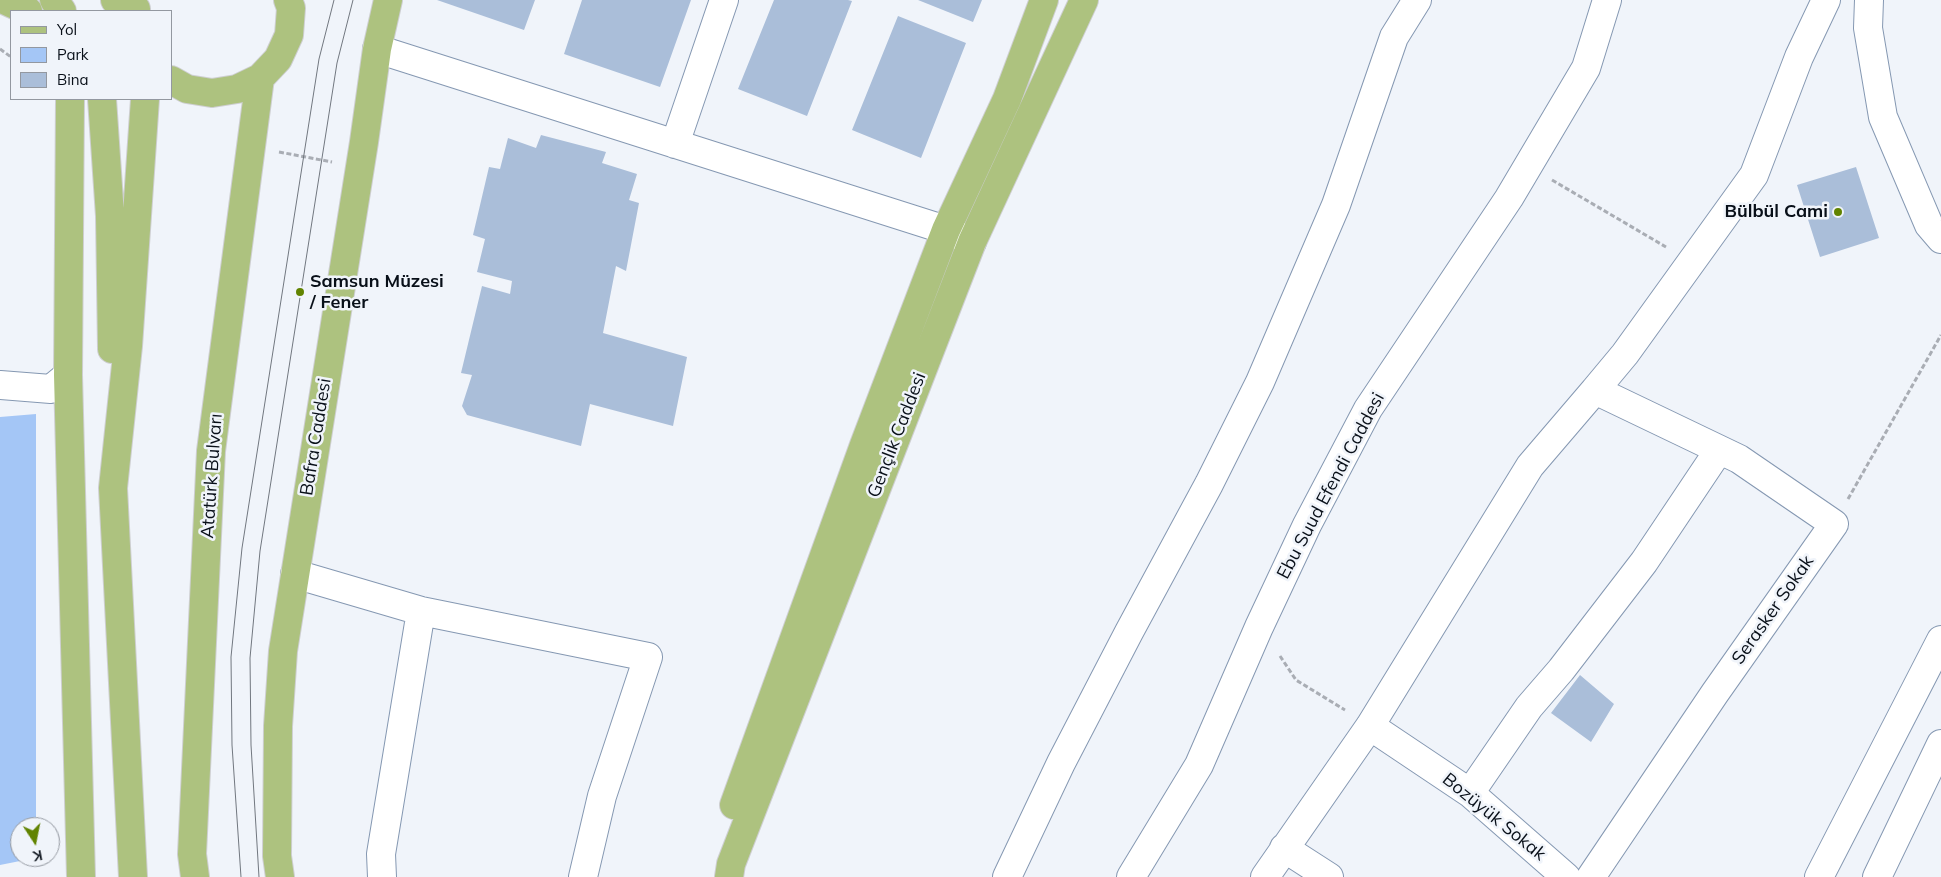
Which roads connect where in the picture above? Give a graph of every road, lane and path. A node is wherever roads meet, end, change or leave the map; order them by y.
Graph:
1 (4, 0) edge
2 (288, 0) edge
3 (388, 0) edge
4 (724, 0) edge
5 (1044, 0) edge
6 (1084, 0) edge
7 (1417, 0) edge
8 (1607, 0) edge
9 (1826, 0) edge
10 (1869, 0) edge
11 (26, 10) edge
12 (376, 49) junction
13 (260, 78) junction
14 (172, 81) edge
15 (70, 100) edge
16 (102, 100) edge
17 (145, 100) edge
18 (675, 144) junction
19 (251, 148) junction
20 (1528, 166) junction
21 (359, 167) junction
22 (946, 230) junction
23 (1941, 239) edge
24 (972, 242) junction
25 (1690, 261) junction
26 (1941, 335) edge
27 (68, 375) junction
28 (0, 385) edge
29 (1595, 390) junction
30 (1719, 450) junction
31 (114, 488) junction
32 (1834, 524) junction
33 (294, 574) junction
34 (421, 611) junction
35 (1259, 627) junction
36 (1941, 640) edge
37 (1370, 726) junction
38 (1941, 744) edge
39 (1470, 793) junction
40 (1284, 848) junction
41 (79, 877) edge
42 (132, 877) edge
43 (195, 877) edge
44 (280, 877) edge
45 (382, 877) edge
46 (583, 877) edge
47 (711, 877) edge
48 (729, 877) edge
49 (1007, 877) edge
50 (1131, 877) edge
51 (1265, 877) edge
52 (1329, 877) edge
53 (1566, 877) edge
54 (1591, 877) edge
55 (1819, 877) edge
56 (1877, 877) edge

1 - 11 main road
2 - 13 main road
3 - 12 main road, Bafra Caddesi
4 - 18 street
5 - 22 main road, Gençlik Caddesi
6 - 24 main road, Gençlik Caddesi
7 - 49 street
8 - 20 street, Ebu Suud Efendi Caddesi
9 - 25 street
10 - 23 street
12 - 18 street
12 - 21 main road, Bafra Caddesi
13 - 14 main road
13 - 19 main road, Atatürk Bulvarı
15 - 27 main road
16 - 31 main road
17 - 31 main road
18 - 22 street
19 - 21 path
19 - 43 main road, Atatürk Bulvarı
20 - 25 path
20 - 35 street, Ebu Suud Efendi Caddesi
21 - 33 main road, Bafra Caddesi
22 - 24 street
22 - 47 main road, Gençlik Caddesi
24 - 48 main road, Gençlik Caddesi
25 - 29 street
26 - 32 path
27 - 28 street
27 - 41 main road
29 - 30 street
29 - 37 street
30 - 32 street
30 - 39 street
31 - 42 main road
32 - 54 street, Serasker Sokak
33 - 34 street
33 - 44 main road, Bafra Caddesi
34 - 45 street
34 - 46 street
35 - 37 path
35 - 50 street, Ebu Suud Efendi Caddesi
36 - 55 street
37 - 39 street, Bozüyük Sokak
37 - 40 street
38 - 56 street
39 - 53 street, Bozüyük Sokak
40 - 51 street
40 - 52 street

